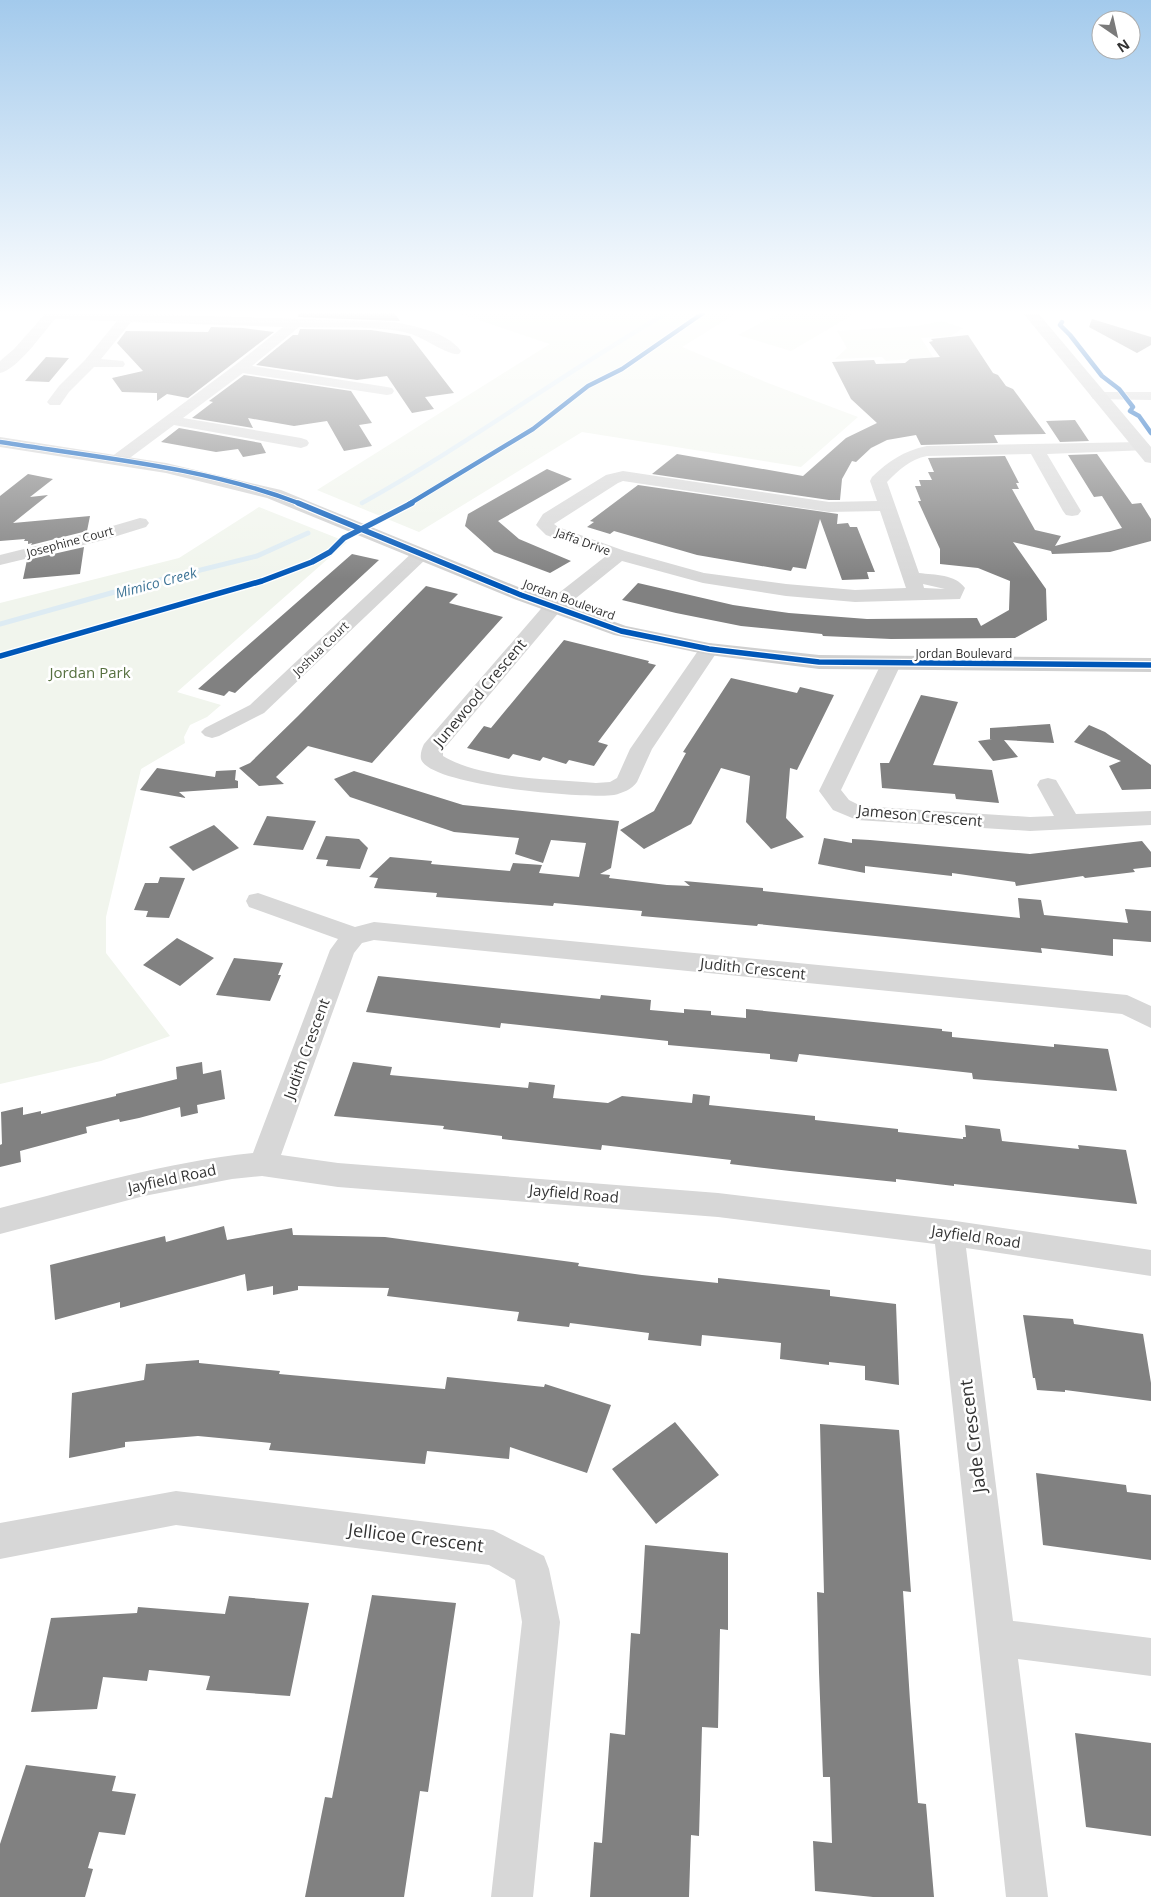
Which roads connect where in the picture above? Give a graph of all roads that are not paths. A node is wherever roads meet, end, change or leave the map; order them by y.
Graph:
1 (196, 402) edge
2 (1103, 402) edge
3 (171, 420) junction
4 (0, 442) edge
5 (301, 443) dead end
6 (1036, 449) junction
7 (1146, 453) edge
8 (117, 460) junction
9 (886, 506) junction
10 (1072, 511) dead end
11 (140, 523) dead end
12 (422, 554) junction
13 (619, 555) junction
14 (0, 560) edge
15 (553, 607) junction
16 (709, 648) junction
17 (891, 664) junction
18 (1151, 665) edge
19 (212, 732) dead end
20 (1048, 785) dead end
21 (1151, 818) edge
22 (1069, 822) junction
23 (258, 901) dead end
24 (354, 936) junction
25 (1151, 1017) edge
26 (262, 1164) junction
27 (0, 1221) edge
28 (949, 1233) junction
29 (1151, 1263) edge
30 (0, 1540) edge
31 (998, 1638) junction
32 (1151, 1658) edge
33 (512, 1897) edge
34 (1027, 1897) edge

1 - 3 street
2 - 7 street
3 - 5 street
3 - 8 street
4 - 8 street, Jordan Boulevard
6 - 7 street, Jaffa Drive
6 - 9 street, Jaffa Drive
6 - 10 street
8 - 12 street, Jordan Boulevard
9 - 13 street, Jaffa Drive
9 - 13 street, Jaffa Drive
11 - 14 street, Josephine Court
12 - 15 street, Jordan Boulevard
12 - 19 street, Joshua Court
13 - 15 street
15 - 16 street, Jordan Boulevard
15 - 16 street, Junewood Crescent
16 - 17 street, Jordan Boulevard
17 - 18 street, Jordan Boulevard
17 - 22 street, Jameson Crescent
20 - 22 street
21 - 22 street, Jameson Crescent
23 - 24 street
24 - 25 street, Judith Crescent
24 - 26 street, Judith Crescent
26 - 27 street, Jayfield Road
26 - 28 street, Jayfield Road
28 - 29 street, Jayfield Road
28 - 31 street, Jade Crescent
30 - 33 street, Jellicoe Crescent
31 - 32 street
31 - 34 street, Jade Crescent

